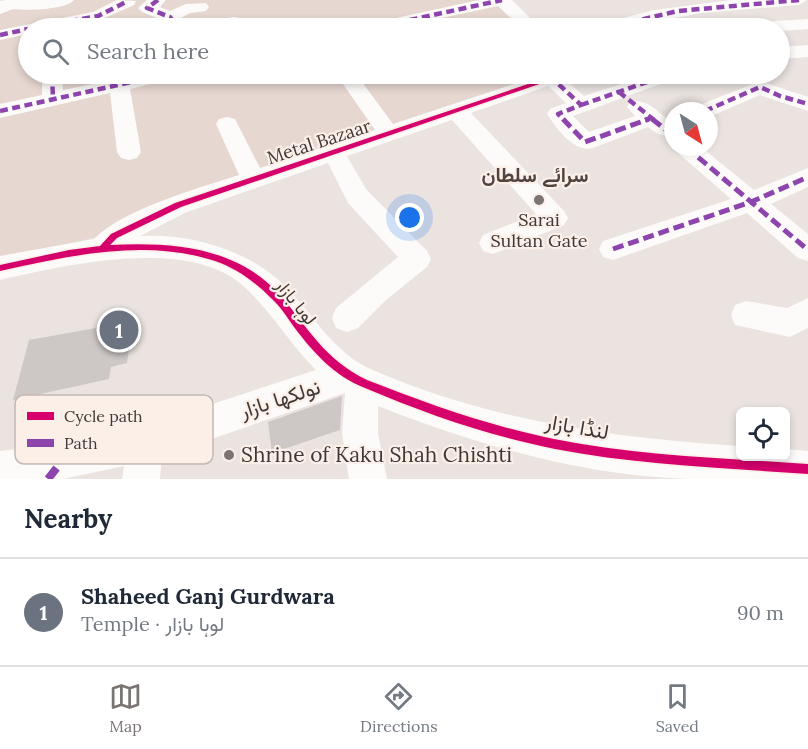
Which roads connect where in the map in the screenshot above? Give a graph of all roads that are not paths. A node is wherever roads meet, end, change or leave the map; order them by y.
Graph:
1 (66, 0) edge
2 (158, 0) edge
3 (502, 0) edge
4 (799, 0) edge
5 (128, 1) edge
6 (9, 4) edge
7 (200, 7) dead end
8 (89, 18) edge
9 (164, 18) edge
10 (178, 18) edge
11 (419, 18) edge
12 (521, 18) edge
13 (636, 18) edge
14 (808, 24) edge
15 (790, 25) edge
16 (18, 32) edge
17 (0, 35) edge
18 (808, 51) edge
19 (790, 52) edge
20 (52, 84) edge
21 (119, 84) joint
22 (353, 84) edge
23 (529, 84) edge
24 (559, 84) edge
25 (642, 84) edge
26 (619, 92) junction
27 (53, 99) junction
28 (808, 104) edge
29 (581, 105) junction
30 (718, 105) edge
31 (0, 111) edge
32 (457, 112) junction
33 (227, 124) dead end
34 (664, 126) edge
35 (664, 127) edge
36 (389, 134) junction
37 (129, 152) dead end
38 (334, 153) junction
39 (697, 156) edge
40 (808, 177) edge
41 (253, 179) junction
42 (751, 202) junction
43 (493, 243) dead end
44 (103, 248) junction
45 (613, 249) dead end
46 (808, 250) edge
47 (0, 268) edge
48 (808, 312) edge
49 (746, 315) dead end
50 (347, 318) dead end
51 (356, 379) junction
52 (213, 423) edge
53 (76, 464) edge
54 (143, 464) edge
55 (0, 469) edge
56 (808, 469) edge
57 (55, 470) edge
58 (141, 479) edge
59 (368, 479) edge

1 - 6 street
2 - 9 street
3 - 11 street
3 - 12 street
4 - 13 street
5 - 8 street
7 - 10 street
14 - 15 street
16 - 17 street
18 - 19 street
20 - 27 street
21 - 27 street
21 - 37 street
22 - 36 street
23 - 32 street, Metal Bazaar
24 - 29 street
25 - 26 street
26 - 29 street
26 - 34 street
27 - 31 street
28 - 30 street
29 - 35 street
32 - 36 street, Metal Bazaar
32 - 43 street
33 - 41 street
36 - 38 street, Metal Bazaar
38 - 41 street, Metal Bazaar
38 - 50 street
39 - 42 street
40 - 42 street
41 - 44 street, Metal Bazaar
42 - 45 street
42 - 46 street
44 - 47 street, لوہا بازار
44 - 51 street, لوہا بازار
48 - 49 street
51 - 52 street, نولکھا بازار
51 - 56 street, لنڈا بازار
51 - 59 street
53 - 57 street, نولکھا بازار
54 - 58 street
55 - 57 street, نولکھا بازار

